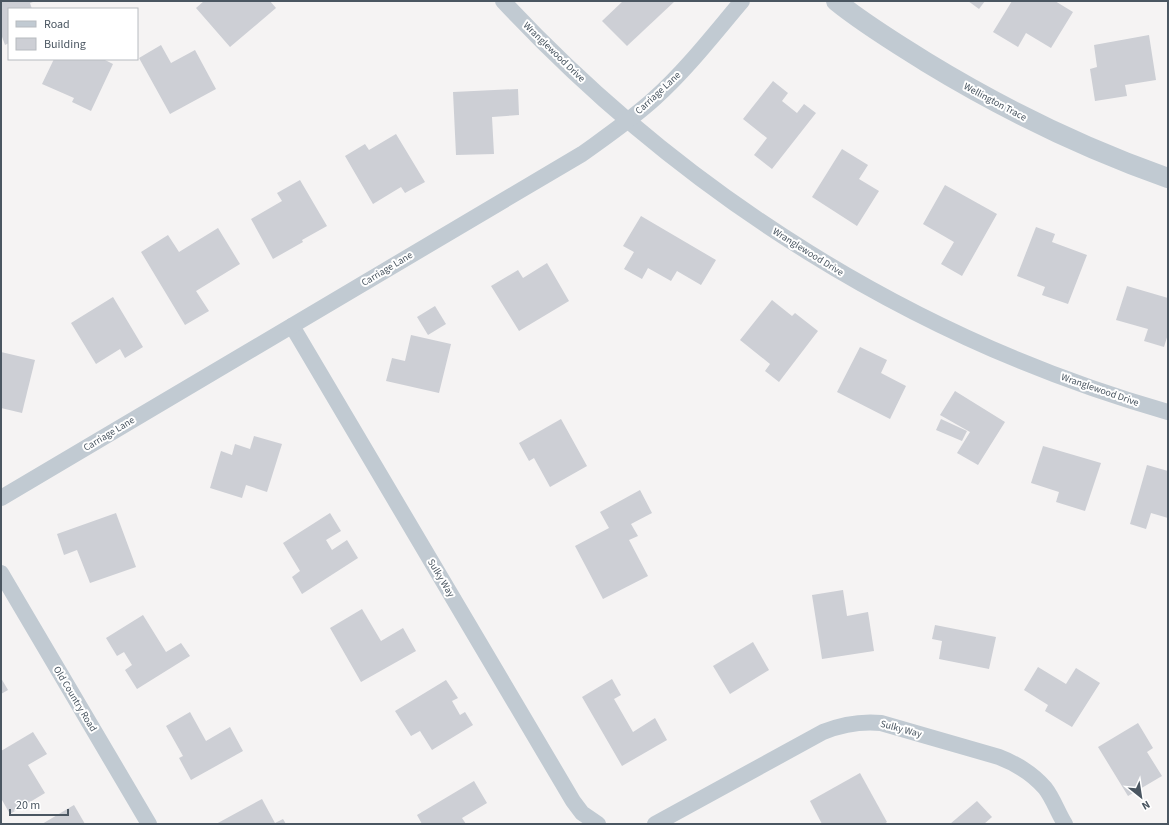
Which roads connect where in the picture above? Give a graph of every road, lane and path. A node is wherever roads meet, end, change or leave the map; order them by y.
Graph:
1 (503, 1) edge
2 (742, 1) edge
3 (836, 1) edge
4 (628, 121) junction
5 (1168, 178) edge
6 (292, 326) junction
7 (1168, 412) edge
8 (1, 498) edge
9 (1, 573) edge
10 (149, 824) edge
11 (598, 824) edge
12 (655, 824) edge
13 (1064, 824) edge

1 - 4 street, Wranglewood Drive
2 - 4 street, Carriage Lane
3 - 5 street, Wellington Trace
4 - 6 street, Carriage Lane
4 - 7 street, Wranglewood Drive
6 - 8 street, Carriage Lane
6 - 11 street, Sulky Way
9 - 10 street, Old Country Road
12 - 13 street, Sulky Way

